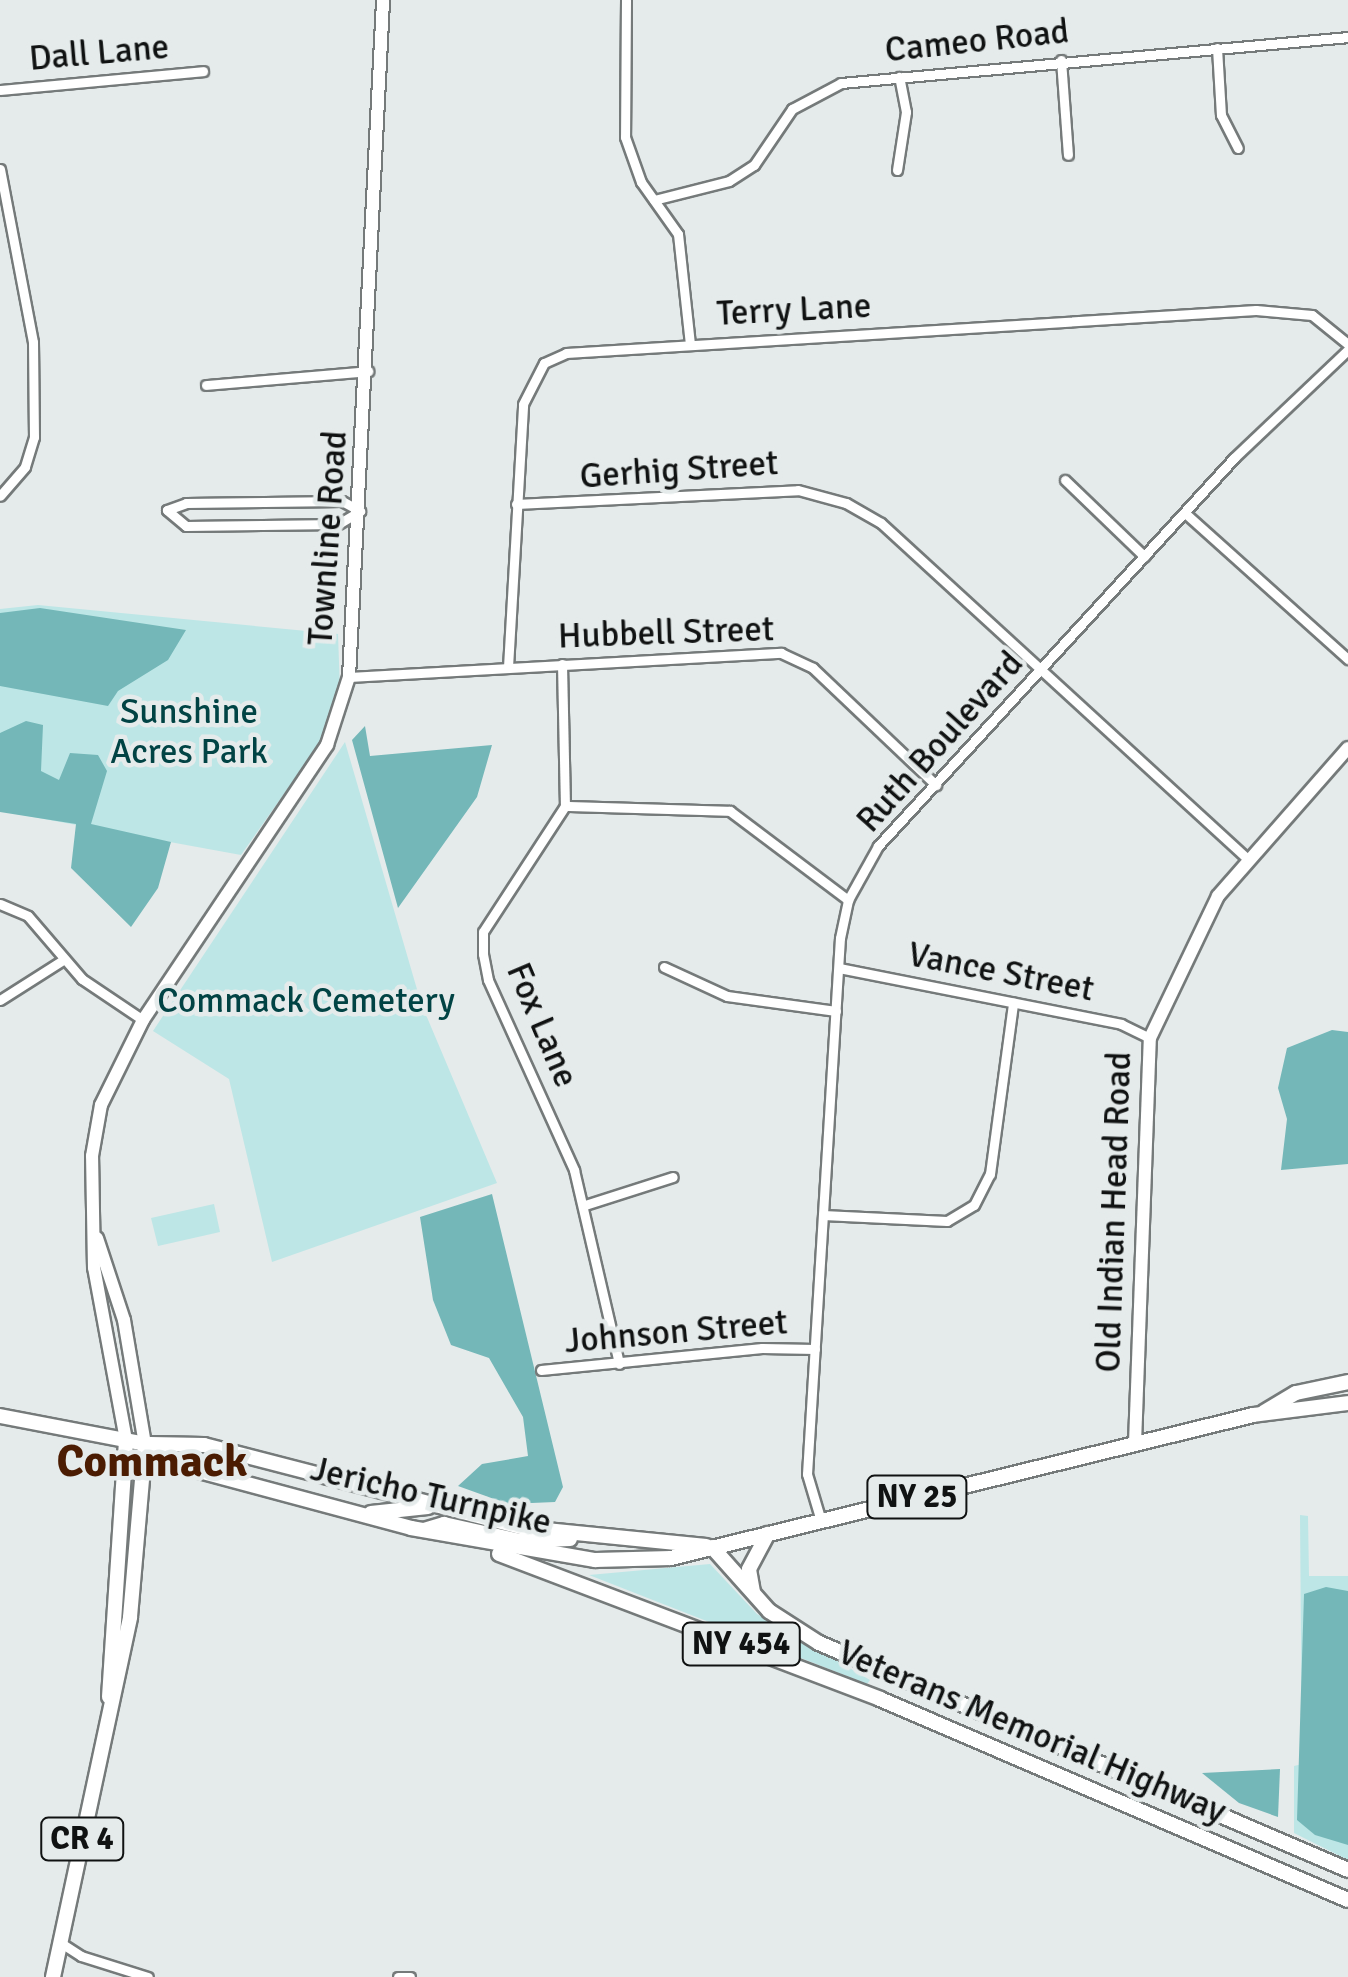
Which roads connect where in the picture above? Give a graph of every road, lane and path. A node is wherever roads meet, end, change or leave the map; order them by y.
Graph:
1 (383, 0) edge
2 (626, 0) edge
3 (1348, 38) edge
4 (1217, 48) junction
5 (1061, 60) junction
6 (203, 71) dead end
7 (899, 77) junction
8 (0, 90) edge
9 (1238, 148) dead end
10 (1068, 155) dead end
11 (0, 169) edge
12 (897, 170) dead end
13 (654, 200) junction
14 (690, 344) junction
15 (1348, 347) edge
16 (368, 370) junction
17 (206, 385) dead end
18 (1065, 480) dead end
19 (0, 496) edge
20 (516, 504) junction
21 (360, 511) junction
22 (1185, 513) junction
23 (1144, 556) junction
24 (1348, 660) edge
25 (562, 664) junction
26 (508, 667) junction
27 (1041, 672) junction
28 (349, 678) junction
29 (1348, 748) edge
30 (936, 785) junction
31 (565, 806) junction
32 (1248, 859) junction
33 (848, 900) junction
34 (0, 904) edge
35 (63, 960) junction
36 (664, 967) dead end
37 (839, 968) junction
38 (0, 1000) edge
39 (1012, 1003) junction
40 (836, 1010) junction
41 (142, 1020) junction
42 (1150, 1038) junction
43 (672, 1177) dead end
44 (586, 1206) junction
45 (823, 1215) junction
46 (96, 1238) junction
47 (815, 1349) junction
48 (618, 1364) junction
49 (541, 1370) dead end
50 (1348, 1382) edge
51 (1348, 1403) edge
52 (1264, 1413) junction
53 (0, 1416) edge
54 (126, 1440) junction
55 (1135, 1443) junction
56 (145, 1444) junction
57 (348, 1484) junction
58 (393, 1497) junction
59 (342, 1507) junction
60 (428, 1507) junction
61 (363, 1514) junction
62 (822, 1520) junction
63 (424, 1530) junction
64 (768, 1534) junction
65 (586, 1537) junction
66 (466, 1540) junction
67 (712, 1547) junction
68 (754, 1597) junction
69 (110, 1700) junction
70 (1348, 1870) edge
71 (1348, 1900) edge
72 (61, 1942) junction
73 (53, 1977) edge
74 (148, 1977) edge
75 (398, 1977) edge
76 (410, 1977) edge

1 - 16 main road, Townline Road / CR 4
2 - 13 street
3 - 4 street, Cameo Road
4 - 5 street, Cameo Road
4 - 9 street
5 - 7 street, Cameo Road
5 - 10 street
6 - 8 street, Dall Lane
7 - 12 street
7 - 13 street, Cameo Road
11 - 19 street
13 - 14 street
14 - 15 street, Terry Lane
14 - 20 street, Terry Lane
15 - 22 street, Ruth Boulevard
16 - 17 street
16 - 21 main road, Townline Road / CR 4
18 - 23 street
20 - 26 street, Terry Lane
20 - 27 street, Gerhig Street
21 - 21 street
21 - 28 main road, Townline Road / CR 4
22 - 23 street, Ruth Boulevard
22 - 24 street
23 - 27 street, Ruth Boulevard
25 - 26 street, Hubbell Street
25 - 30 street, Hubbell Street
25 - 31 street
26 - 28 street, Hubbell Street
27 - 30 street, Ruth Boulevard
27 - 32 street, Gerhig Street
28 - 41 main road, Townline Road / CR 4
29 - 32 main road, Old Indian Head Road
30 - 33 street, Ruth Boulevard
31 - 33 street
31 - 44 street, Fox Lane
32 - 42 main road, Old Indian Head Road
33 - 37 street, Ruth Boulevard
34 - 35 street
35 - 38 street
35 - 41 street
36 - 40 street
37 - 39 street, Vance Street
37 - 40 street, Ruth Boulevard
39 - 42 street, Vance Street
39 - 45 street
40 - 45 street, Ruth Boulevard
41 - 46 main road, CR 4
42 - 55 main road, Old Indian Head Road
43 - 44 street
44 - 48 street, Fox Lane
45 - 47 street, Ruth Boulevard
46 - 54 main road, CR 4
46 - 56 main road, CR 4
47 - 48 street, Johnson Street
47 - 62 street, Ruth Boulevard
48 - 49 street, Johnson Street
50 - 52 main road, Jericho Turnpike / NY 25
51 - 52 main road, Jericho Turnpike / NY 25
52 - 55 main road, Jericho Turnpike / NY 25
53 - 54 main road, Jericho Turnpike / NY 25
54 - 56 main road, Jericho Turnpike / NY 25
54 - 69 main road, CR 4
55 - 62 main road, Jericho Turnpike / NY 25
56 - 57 main road, Jericho Turnpike / NY 25
56 - 59 main road, Jericho Turnpike / NY 25
56 - 69 main road, CR 4
57 - 58 main road, Jericho Turnpike / NY 25
57 - 59 main road
58 - 59 main road
58 - 60 main road, Jericho Turnpike / NY 25
59 - 61 main road, Jericho Turnpike / NY 25
60 - 61 main road
60 - 65 main road, Jericho Turnpike / NY 25
61 - 63 main road, Jericho Turnpike / NY 25
62 - 64 main road, Jericho Turnpike / NY 25
63 - 65 main road
63 - 66 main road, Jericho Turnpike / NY 25
64 - 67 main road, Jericho Turnpike / NY 25
64 - 68 main road
65 - 67 main road, Jericho Turnpike / NY 25
66 - 67 main road, Jericho Turnpike / NY 25
66 - 71 main road, Veterans Memorial Highway / NY 454
67 - 68 main road, Veterans Memorial Highway / NY 454
68 - 70 main road, Veterans Memorial Highway / NY 454
69 - 72 main road, CR 4
72 - 73 main road, CR 4
72 - 74 street
75 - 76 street

